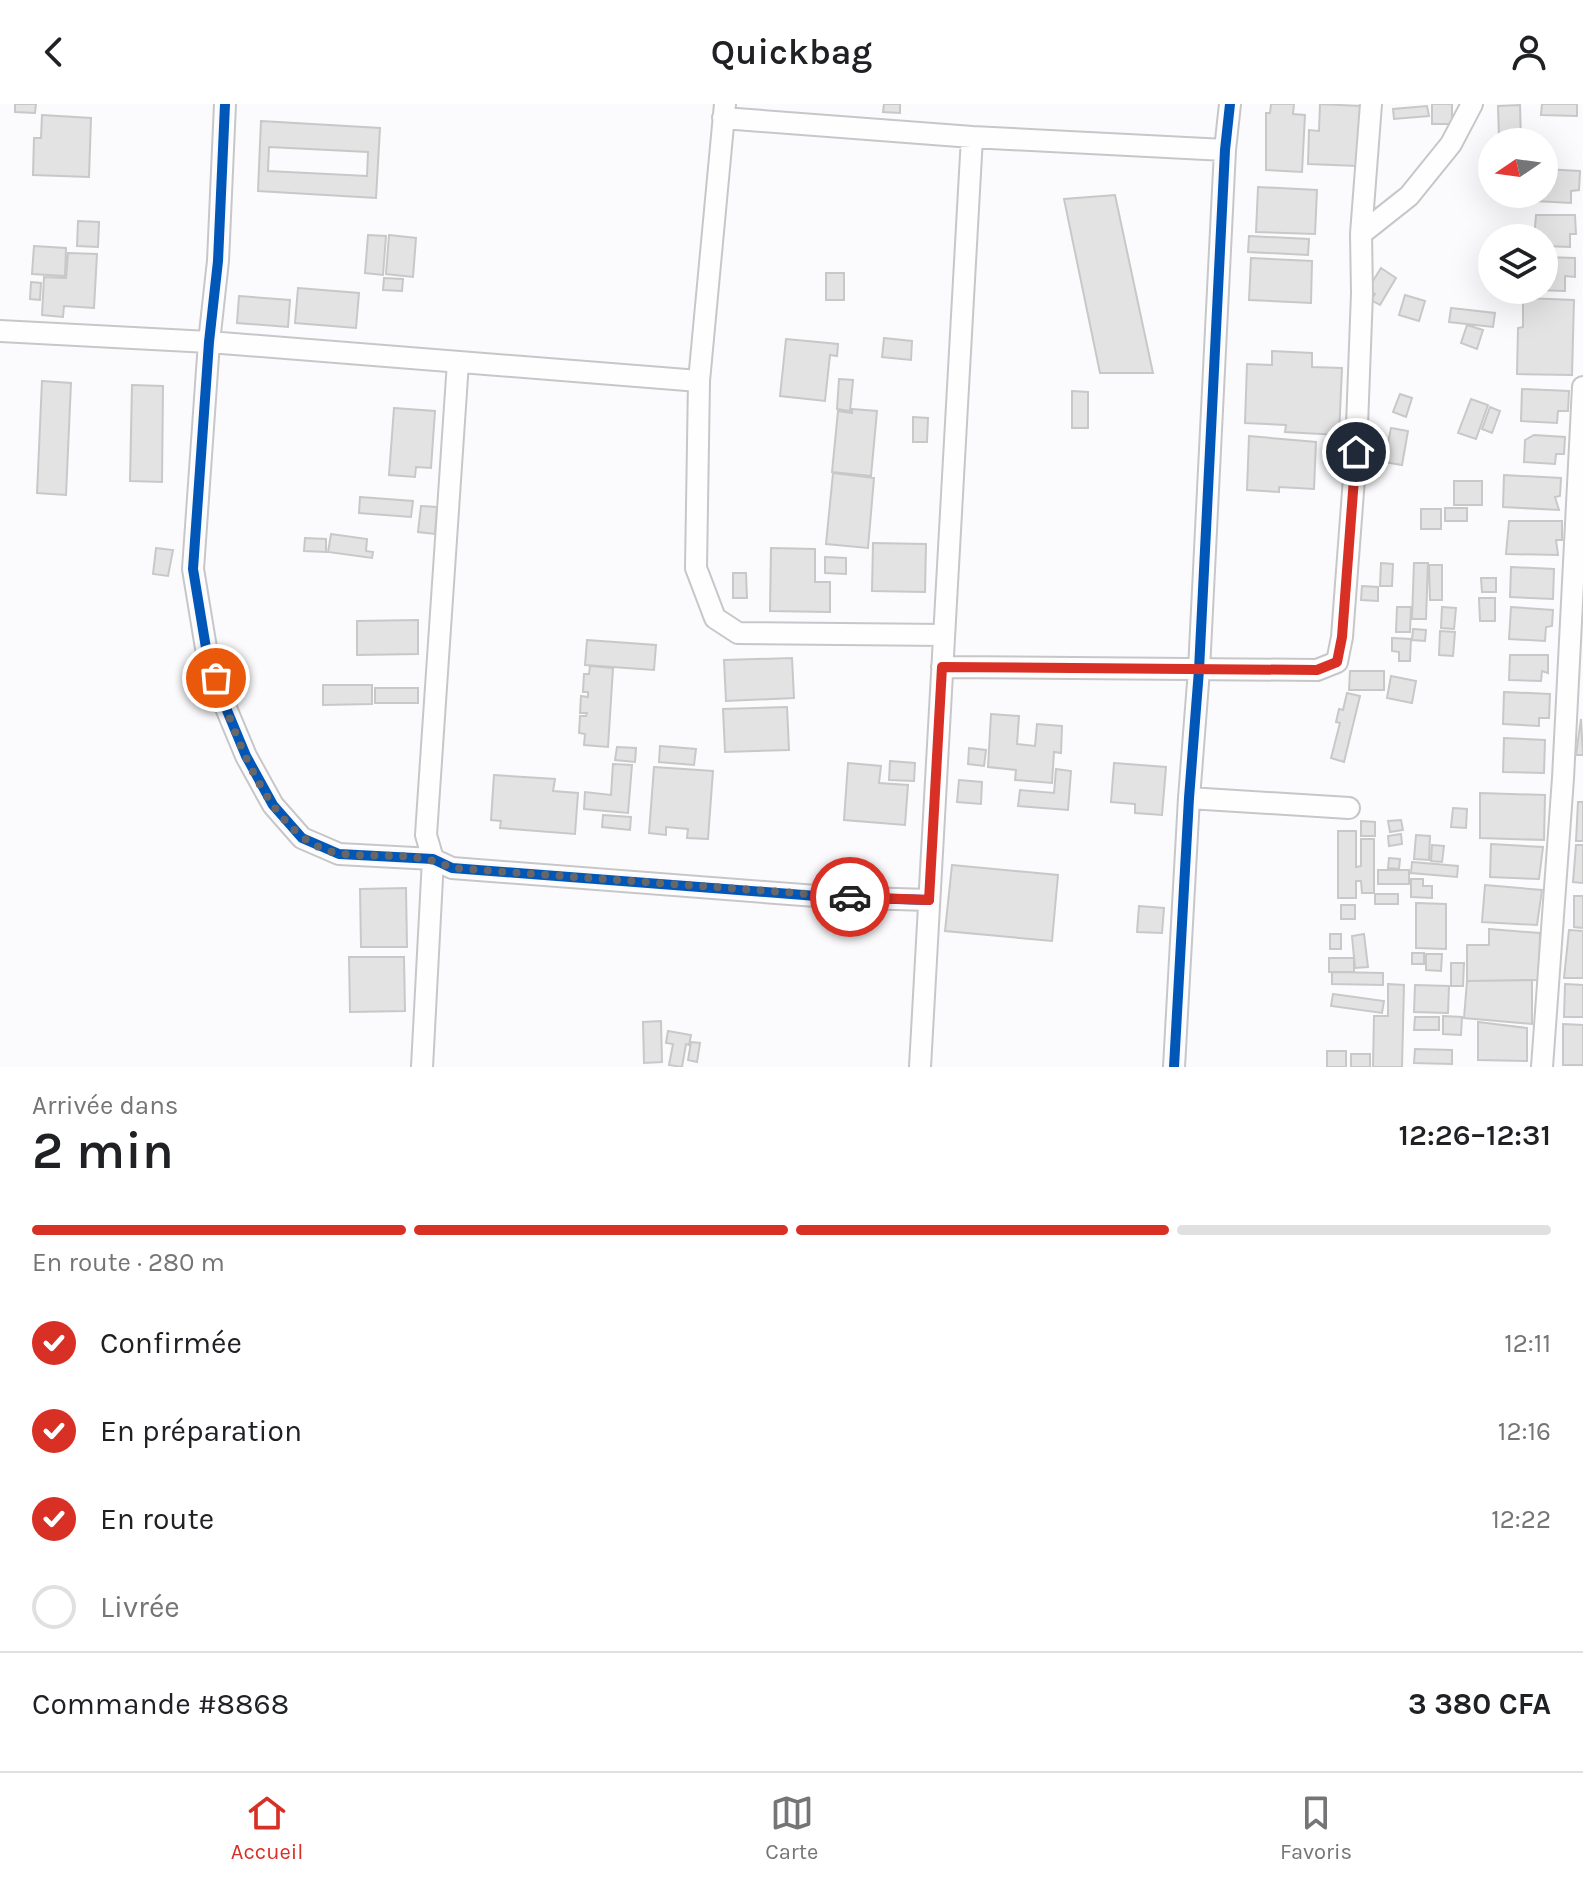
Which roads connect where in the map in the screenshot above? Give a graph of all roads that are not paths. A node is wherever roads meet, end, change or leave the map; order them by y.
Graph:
1 (225, 104) edge
2 (1230, 104) edge
3 (1371, 104) edge
4 (1472, 104) edge
5 (724, 111) edge
6 (972, 137) junction
7 (1225, 150) junction
8 (1361, 234) junction
9 (0, 331) edge
10 (209, 342) junction
11 (458, 362) junction
12 (699, 381) junction
13 (1583, 387) edge
14 (944, 635) junction
15 (942, 667) junction
16 (1199, 670) junction
17 (1573, 779) edge
18 (1189, 798) junction
19 (1349, 808) dead end
20 (433, 859) junction
21 (929, 900) junction
22 (422, 1067) edge
23 (920, 1067) edge
24 (1174, 1067) edge
25 (1542, 1067) edge

1 - 10 street
2 - 7 street
3 - 8 street
4 - 8 street
5 - 6 street
5 - 12 street
6 - 7 street
6 - 14 street
7 - 16 street
8 - 16 street
9 - 10 street
10 - 11 street
10 - 20 street
11 - 12 street
11 - 20 street
12 - 14 street
13 - 17 street
14 - 15 street
15 - 16 street
15 - 21 street
16 - 18 street
17 - 25 street
18 - 19 street
18 - 24 street
20 - 21 street
20 - 22 street
21 - 23 street

